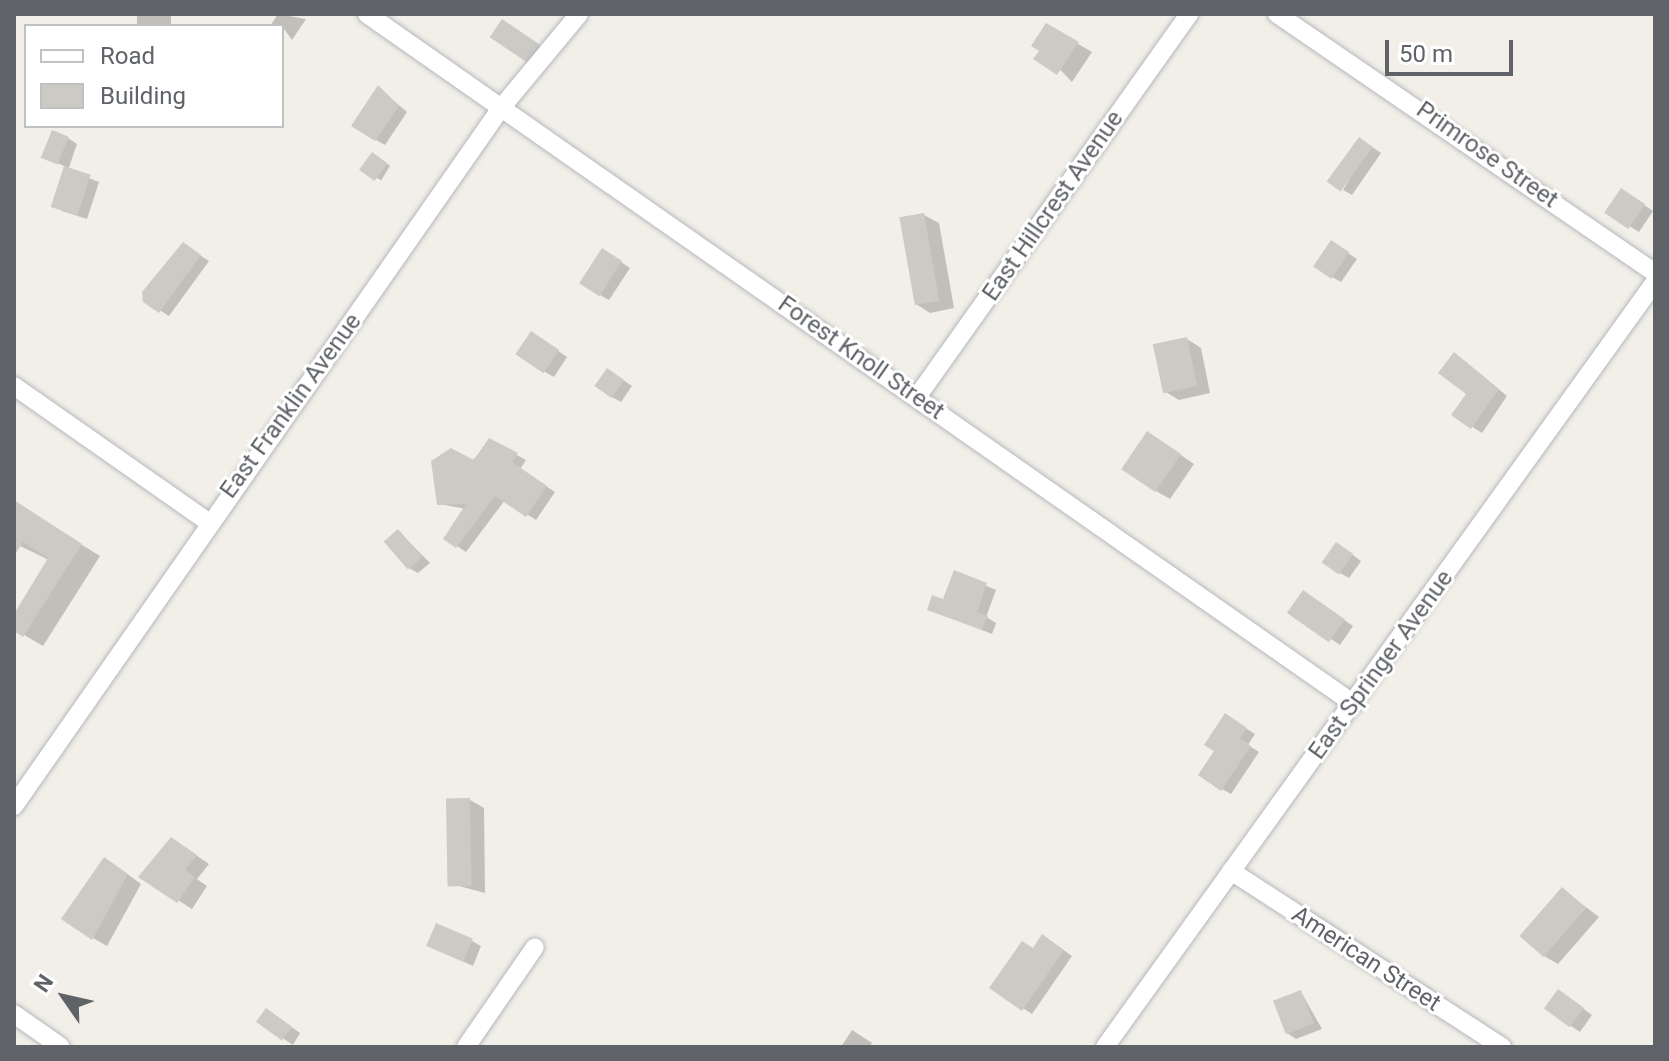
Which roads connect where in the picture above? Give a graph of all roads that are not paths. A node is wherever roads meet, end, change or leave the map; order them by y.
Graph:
1 (367, 14) edge
2 (579, 14) edge
3 (1189, 14) edge
4 (1277, 14) edge
5 (501, 108) junction
6 (1655, 273) edge
7 (1655, 282) edge
8 (14, 386) edge
9 (917, 397) junction
10 (207, 521) junction
11 (1354, 704) junction
12 (14, 806) edge
13 (1231, 871) junction
14 (535, 947) dead end
15 (14, 1014) edge
16 (61, 1047) edge
17 (466, 1047) edge
18 (1105, 1047) edge
19 (1502, 1047) edge

1 - 5 street, Forest Knoll Street
2 - 5 street, East Franklin Avenue
3 - 9 street, East Hillcrest Avenue
4 - 6 street, Primrose Street
5 - 9 street, Forest Knoll Street
5 - 10 street, East Franklin Avenue
7 - 11 street, East Springer Avenue
8 - 10 street
9 - 11 street, Forest Knoll Street
10 - 12 street, East Franklin Avenue
11 - 13 street, East Springer Avenue
13 - 18 street, East Springer Avenue
13 - 19 street, American Street
14 - 17 street
15 - 16 street

